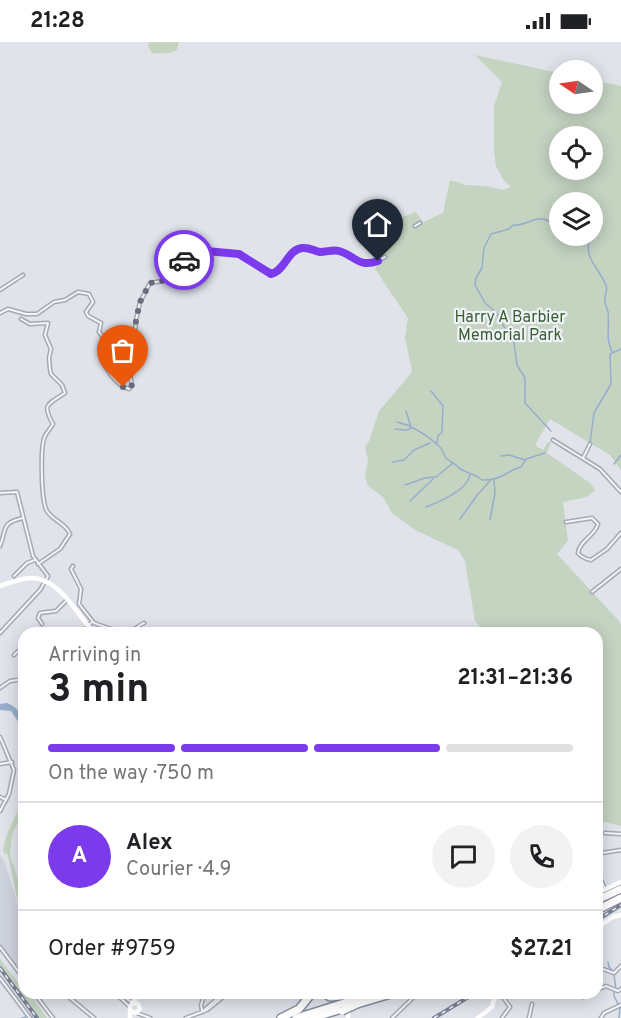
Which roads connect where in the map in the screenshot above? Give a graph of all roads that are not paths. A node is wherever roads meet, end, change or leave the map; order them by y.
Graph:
1 (420, 223) dead end
2 (416, 226) dead end
3 (385, 256) dead end
4 (23, 275) dead end
5 (0, 290) edge
6 (0, 314) edge
7 (21, 320) dead end
8 (553, 440) dead end
9 (590, 444) dead end
10 (583, 458) junction
11 (621, 492) edge
12 (0, 493) edge
13 (23, 518) junction
14 (566, 522) dead end
15 (621, 533) edge
16 (0, 546) edge
17 (35, 560) junction
18 (38, 564) junction
19 (73, 566) dead end
20 (621, 569) edge
21 (14, 576) dead end
22 (45, 582) junction
23 (0, 586) edge
24 (592, 592) dead end
25 (66, 601) junction
26 (144, 623) dead end
27 (42, 624) dead end
28 (89, 625) junction
29 (99, 627) edge
30 (138, 627) edge
31 (0, 633) edge
32 (18, 651) edge
33 (14, 655) dead end
34 (18, 680) edge
35 (0, 688) edge
36 (0, 737) edge
37 (12, 762) junction
38 (0, 764) edge
39 (0, 797) edge
40 (6, 800) junction
41 (0, 811) edge
42 (605, 833) dead end
43 (621, 834) edge
44 (621, 850) edge
45 (603, 853) edge
46 (621, 882) edge
47 (603, 884) edge
48 (605, 889) joint
49 (621, 889) edge
50 (621, 896) edge
51 (603, 897) edge
52 (603, 903) edge
53 (603, 906) edge
54 (620, 916) edge
55 (603, 924) edge
56 (0, 946) edge
57 (621, 966) edge
58 (603, 969) edge
59 (18, 971) edge
60 (0, 978) edge
61 (603, 987) edge
62 (621, 989) edge
63 (38, 999) edge
64 (71, 999) edge
65 (124, 999) edge
66 (137, 999) edge
67 (203, 999) edge
68 (218, 999) edge
69 (307, 999) edge
70 (355, 999) edge
71 (410, 999) edge
72 (495, 999) edge
73 (503, 999) edge
74 (343, 1003) edge
75 (532, 1004) dead end
76 (621, 1005) edge
77 (135, 1008) junction
78 (202, 1011) junction
79 (146, 1016) junction
80 (394, 1017) edge
81 (30, 1018) edge
82 (52, 1018) edge
83 (94, 1018) edge
84 (131, 1018) edge
85 (150, 1018) edge
86 (186, 1018) edge
87 (281, 1018) edge
88 (296, 1018) edge
89 (312, 1018) edge
90 (324, 1018) edge
91 (348, 1018) edge
92 (478, 1018) edge
93 (502, 1018) edge
94 (529, 1018) edge
95 (601, 1018) edge

1 - 2 street
3 - 6 street
4 - 5 street
7 - 18 street
8 - 10 street
9 - 10 street
10 - 11 street
12 - 13 street
13 - 16 street
13 - 17 street
14 - 15 street
17 - 18 street
17 - 21 street
18 - 22 street
19 - 28 street
20 - 24 street
22 - 23 main road
22 - 25 main road
22 - 31 street
25 - 27 street
25 - 28 main road
26 - 30 street
28 - 29 street
32 - 33 street
34 - 35 street
36 - 37 street
37 - 38 street
37 - 40 street
39 - 40 street
40 - 41 street
42 - 43 street
44 - 45 street
46 - 48 main road
47 - 48 street
49 - 51 highway
50 - 52 highway
50 - 53 highway
54 - 55 main road
56 - 59 street
57 - 58 street
60 - 81 street
61 - 62 street
63 - 82 street
64 - 83 street
65 - 77 street
66 - 77 main road
67 - 78 street
68 - 78 street
69 - 87 highway
70 - 74 highway, bridge
70 - 74 highway, bridge
71 - 80 street
72 - 92 main road
73 - 93 street
74 - 88 highway
74 - 89 highway
74 - 90 highway
74 - 91 main road
75 - 94 street
76 - 95 street
77 - 79 street
77 - 79 street
77 - 84 main road
78 - 86 street
79 - 85 street

